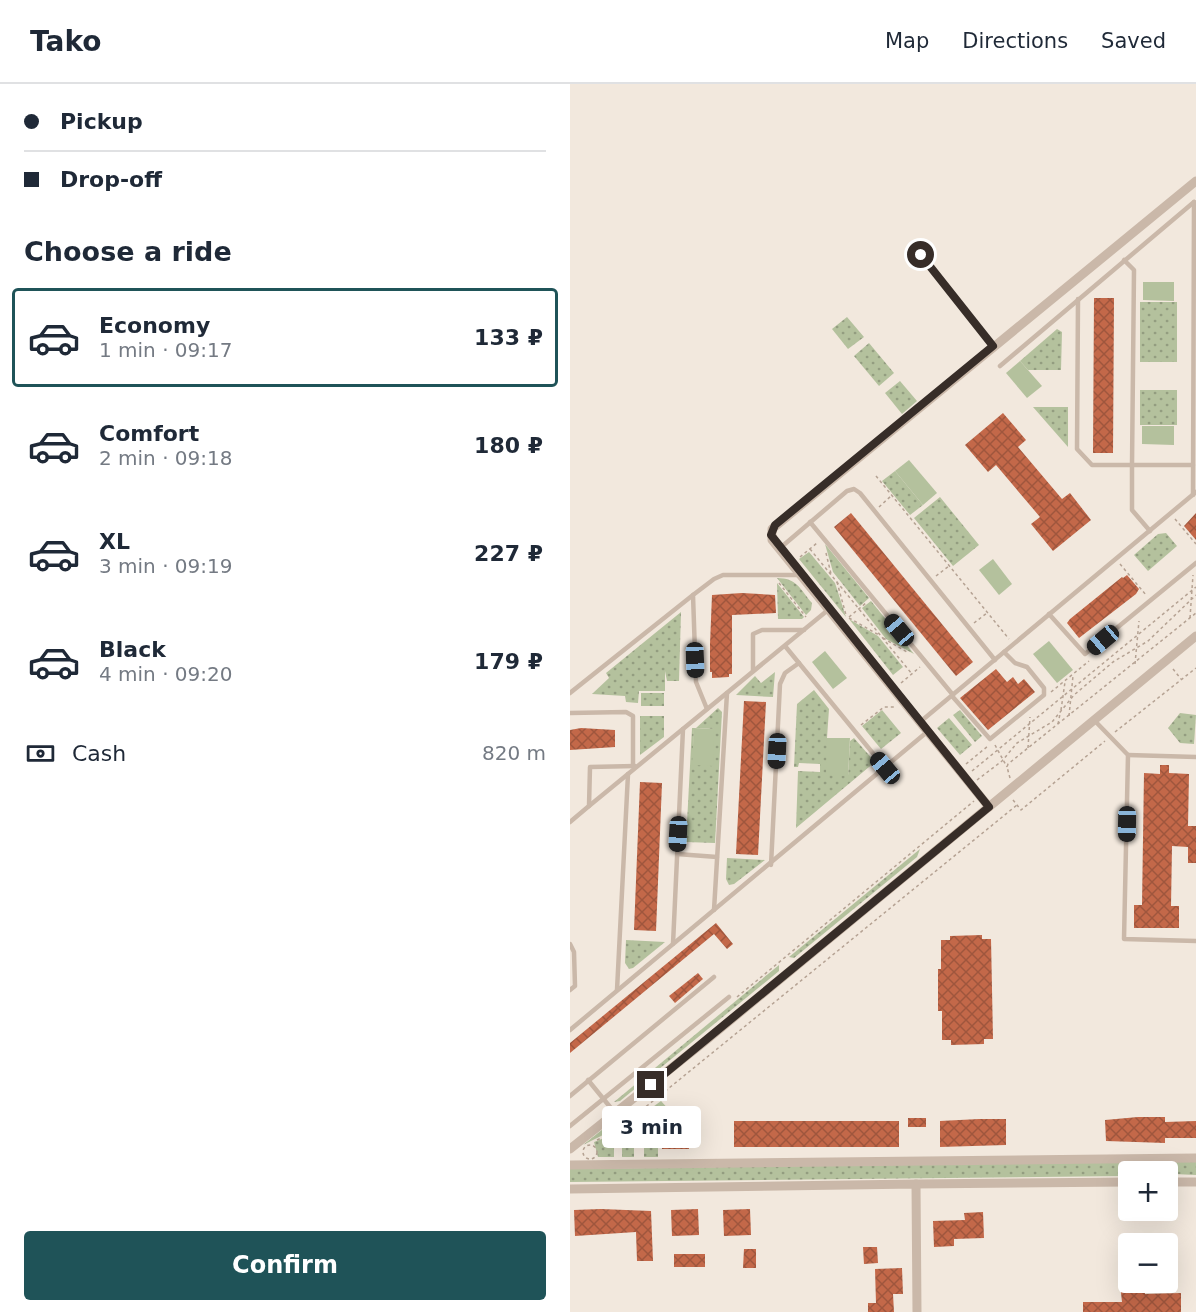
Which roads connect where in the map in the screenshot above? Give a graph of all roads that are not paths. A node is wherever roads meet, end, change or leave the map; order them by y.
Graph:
1 (1196, 181) edge
2 (1195, 201) edge
3 (921, 255) dead end
4 (1124, 260) junction
5 (1078, 299) junction
6 (993, 346) junction
7 (1000, 366) dead end
8 (1132, 465) junction
9 (1193, 465) junction
10 (1194, 494) edge
11 (810, 522) junction
12 (1150, 531) junction
13 (779, 549) junction
14 (1196, 563) edge
15 (801, 575) junction
16 (693, 595) junction
17 (829, 609) junction
18 (1049, 614) junction
19 (804, 630) junction
20 (1196, 636) edge
21 (784, 646) junction
22 (1004, 652) junction
23 (995, 660) junction
24 (799, 663) junction
25 (753, 671) junction
26 (570, 693) edge
27 (727, 693) junction
28 (952, 695) junction
29 (707, 709) junction
30 (570, 712) edge
31 (1094, 720) junction
32 (920, 722) junction
33 (683, 729) junction
34 (928, 732) junction
35 (1128, 755) junction
36 (1196, 757) edge
37 (635, 766) junction
38 (885, 768) junction
39 (628, 774) junction
40 (589, 806) junction
41 (989, 807) junction
42 (570, 822) edge
43 (677, 854) junction
44 (717, 857) junction
45 (771, 865) junction
46 (714, 910) junction
47 (1196, 941) edge
48 (570, 944) edge
49 (673, 944) junction
50 (714, 977) dead end
51 (570, 990) edge
52 (617, 990) junction
53 (729, 997) dead end
54 (570, 1030) edge
55 (588, 1080) junction
56 (570, 1096) edge
57 (604, 1099) junction
58 (615, 1113) junction
59 (570, 1126) edge
60 (570, 1149) edge
61 (1196, 1158) edge
62 (570, 1165) edge
63 (1118, 1182) edge
64 (1178, 1182) edge
65 (1196, 1182) edge
66 (916, 1184) junction
67 (570, 1189) edge
68 (917, 1312) edge

1 - 6 street
2 - 4 lane
2 - 9 lane
3 - 6 lane
4 - 5 lane
4 - 8 lane
5 - 7 lane
5 - 8 lane
6 - 13 street
8 - 9 lane
8 - 12 lane
9 - 10 lane
10 - 12 lane
11 - 13 lane
11 - 23 lane
11 - 28 lane
12 - 18 lane
13 - 15 street
14 - 18 lane
15 - 16 lane
15 - 17 street
16 - 26 lane
16 - 29 lane
17 - 19 lane
17 - 32 street
18 - 22 lane
19 - 21 lane
19 - 25 lane
20 - 31 street
21 - 24 lane
21 - 25 lane
22 - 23 lane
22 - 28 lane
23 - 28 lane
24 - 38 lane
24 - 45 lane
25 - 27 lane
27 - 29 lane
27 - 44 lane
28 - 32 lane
29 - 33 lane
30 - 37 lane
31 - 35 lane
31 - 41 street
32 - 34 street
33 - 37 lane
33 - 43 lane
34 - 38 lane
34 - 41 street
35 - 36 lane
35 - 47 lane
37 - 39 lane
37 - 40 lane
38 - 45 lane
39 - 40 lane
39 - 52 lane
40 - 42 lane
41 - 58 street
43 - 44 lane
43 - 49 lane
44 - 46 lane
45 - 46 lane
46 - 49 lane
48 - 51 lane
49 - 52 lane
50 - 55 lane
52 - 54 lane
53 - 57 lane
55 - 56 lane
55 - 57 lane
57 - 58 lane
57 - 59 lane
58 - 60 street
61 - 62 street
63 - 66 street
64 - 65 street
66 - 67 street
66 - 68 street

